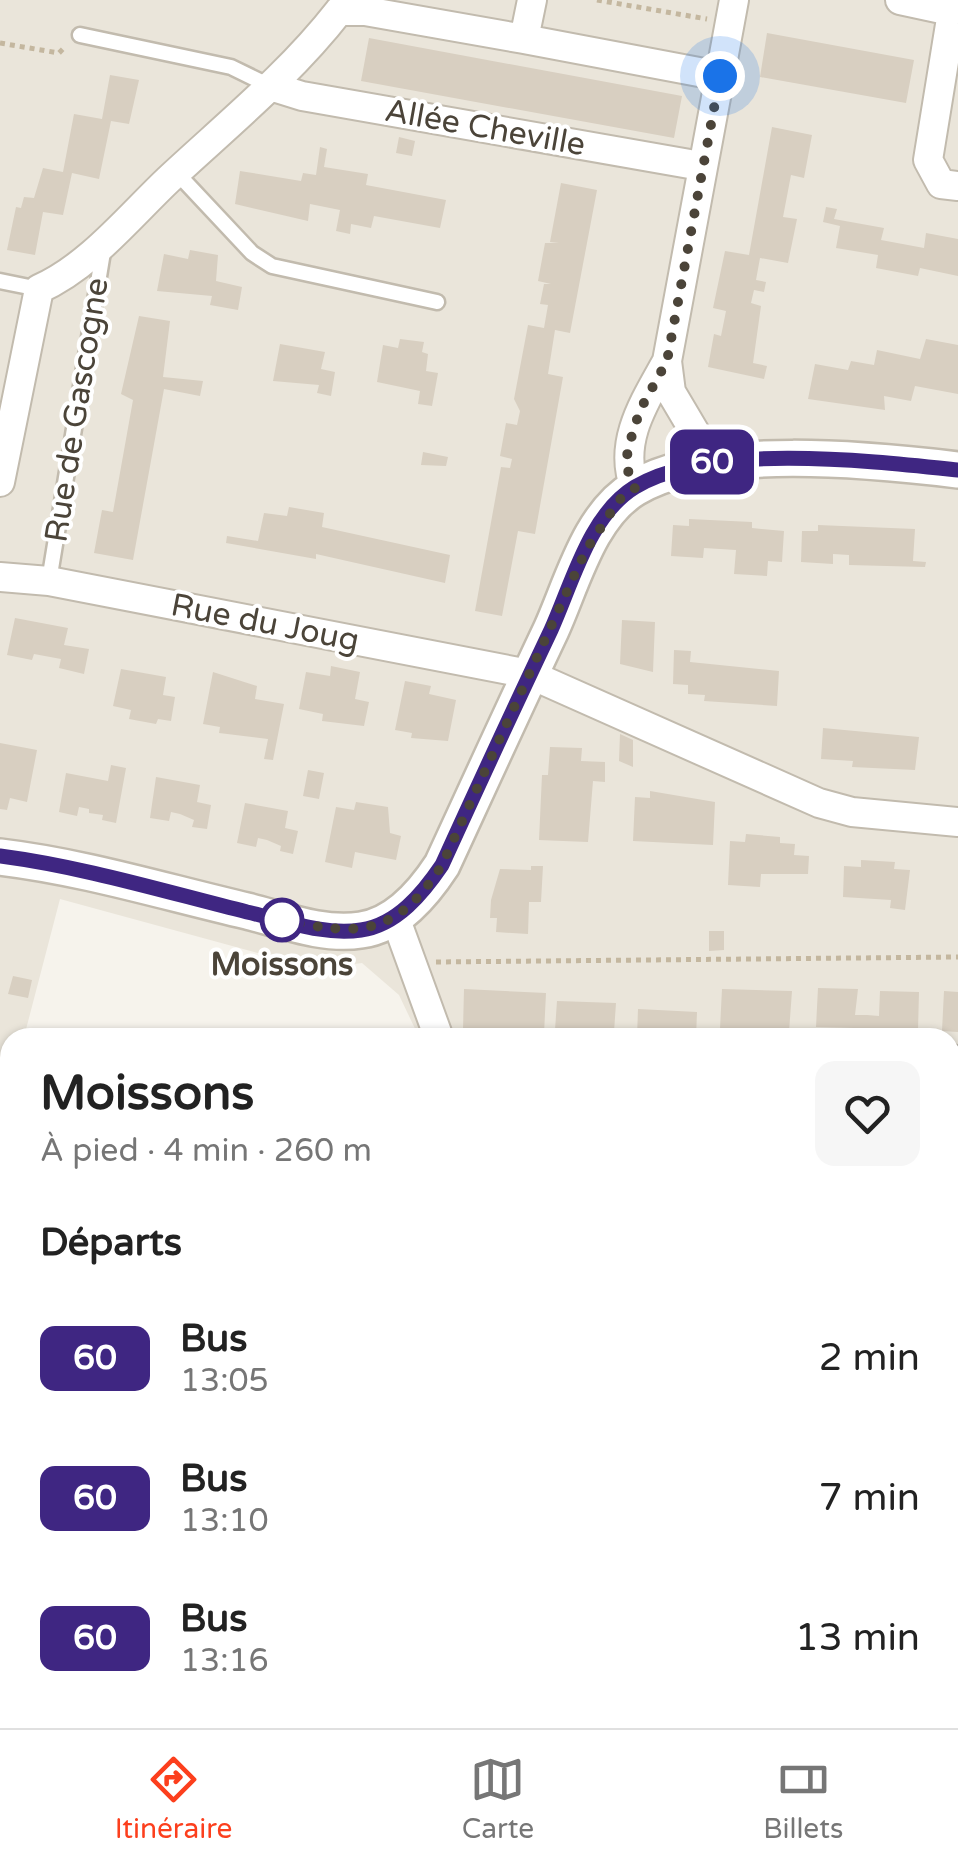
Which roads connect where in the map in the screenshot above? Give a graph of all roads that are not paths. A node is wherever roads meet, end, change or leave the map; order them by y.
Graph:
1 (532, 0) edge
2 (900, 0) edge
3 (335, 6) edge
4 (953, 6) edge
5 (423, 10) edge
6 (732, 12) edge
7 (80, 35) road end
8 (524, 39) junction
9 (720, 76) junction
10 (270, 86) junction
11 (701, 166) junction
12 (176, 172) junction
13 (958, 186) edge
14 (106, 239) junction
15 (0, 281) edge
16 (39, 289) junction
17 (437, 302) dead end
18 (667, 361) junction
19 (705, 463) junction
20 (958, 470) edge
21 (0, 482) edge
22 (635, 488) junction
23 (0, 576) edge
24 (49, 581) junction
25 (529, 674) junction
26 (958, 822) edge
27 (0, 856) edge
28 (395, 916) junction
29 (435, 1028) edge

1 - 8 street
2 - 4 street
3 - 5 street, Rue de Gascogne
3 - 10 street, Rue de Gascogne
4 - 13 street
5 - 8 street, Rue de Gascogne
6 - 9 street
7 - 10 lane
8 - 9 street, Rue de Gascogne
9 - 11 street
10 - 11 street, Allée Cheville
10 - 12 street, Rue de Gascogne
11 - 18 street
12 - 14 street, Rue de Gascogne
12 - 17 lane
14 - 16 street, Rue de Gascogne
14 - 24 lane, Rue de Gascogne
15 - 16 lane
16 - 21 street, Rue de Gascogne
18 - 19 street
18 - 22 street
19 - 20 street
19 - 22 street
22 - 25 street
23 - 24 street, Rue du Joug
24 - 25 street, Rue du Joug
25 - 26 street, Rue du Joug
25 - 28 street
27 - 28 street
28 - 29 street

